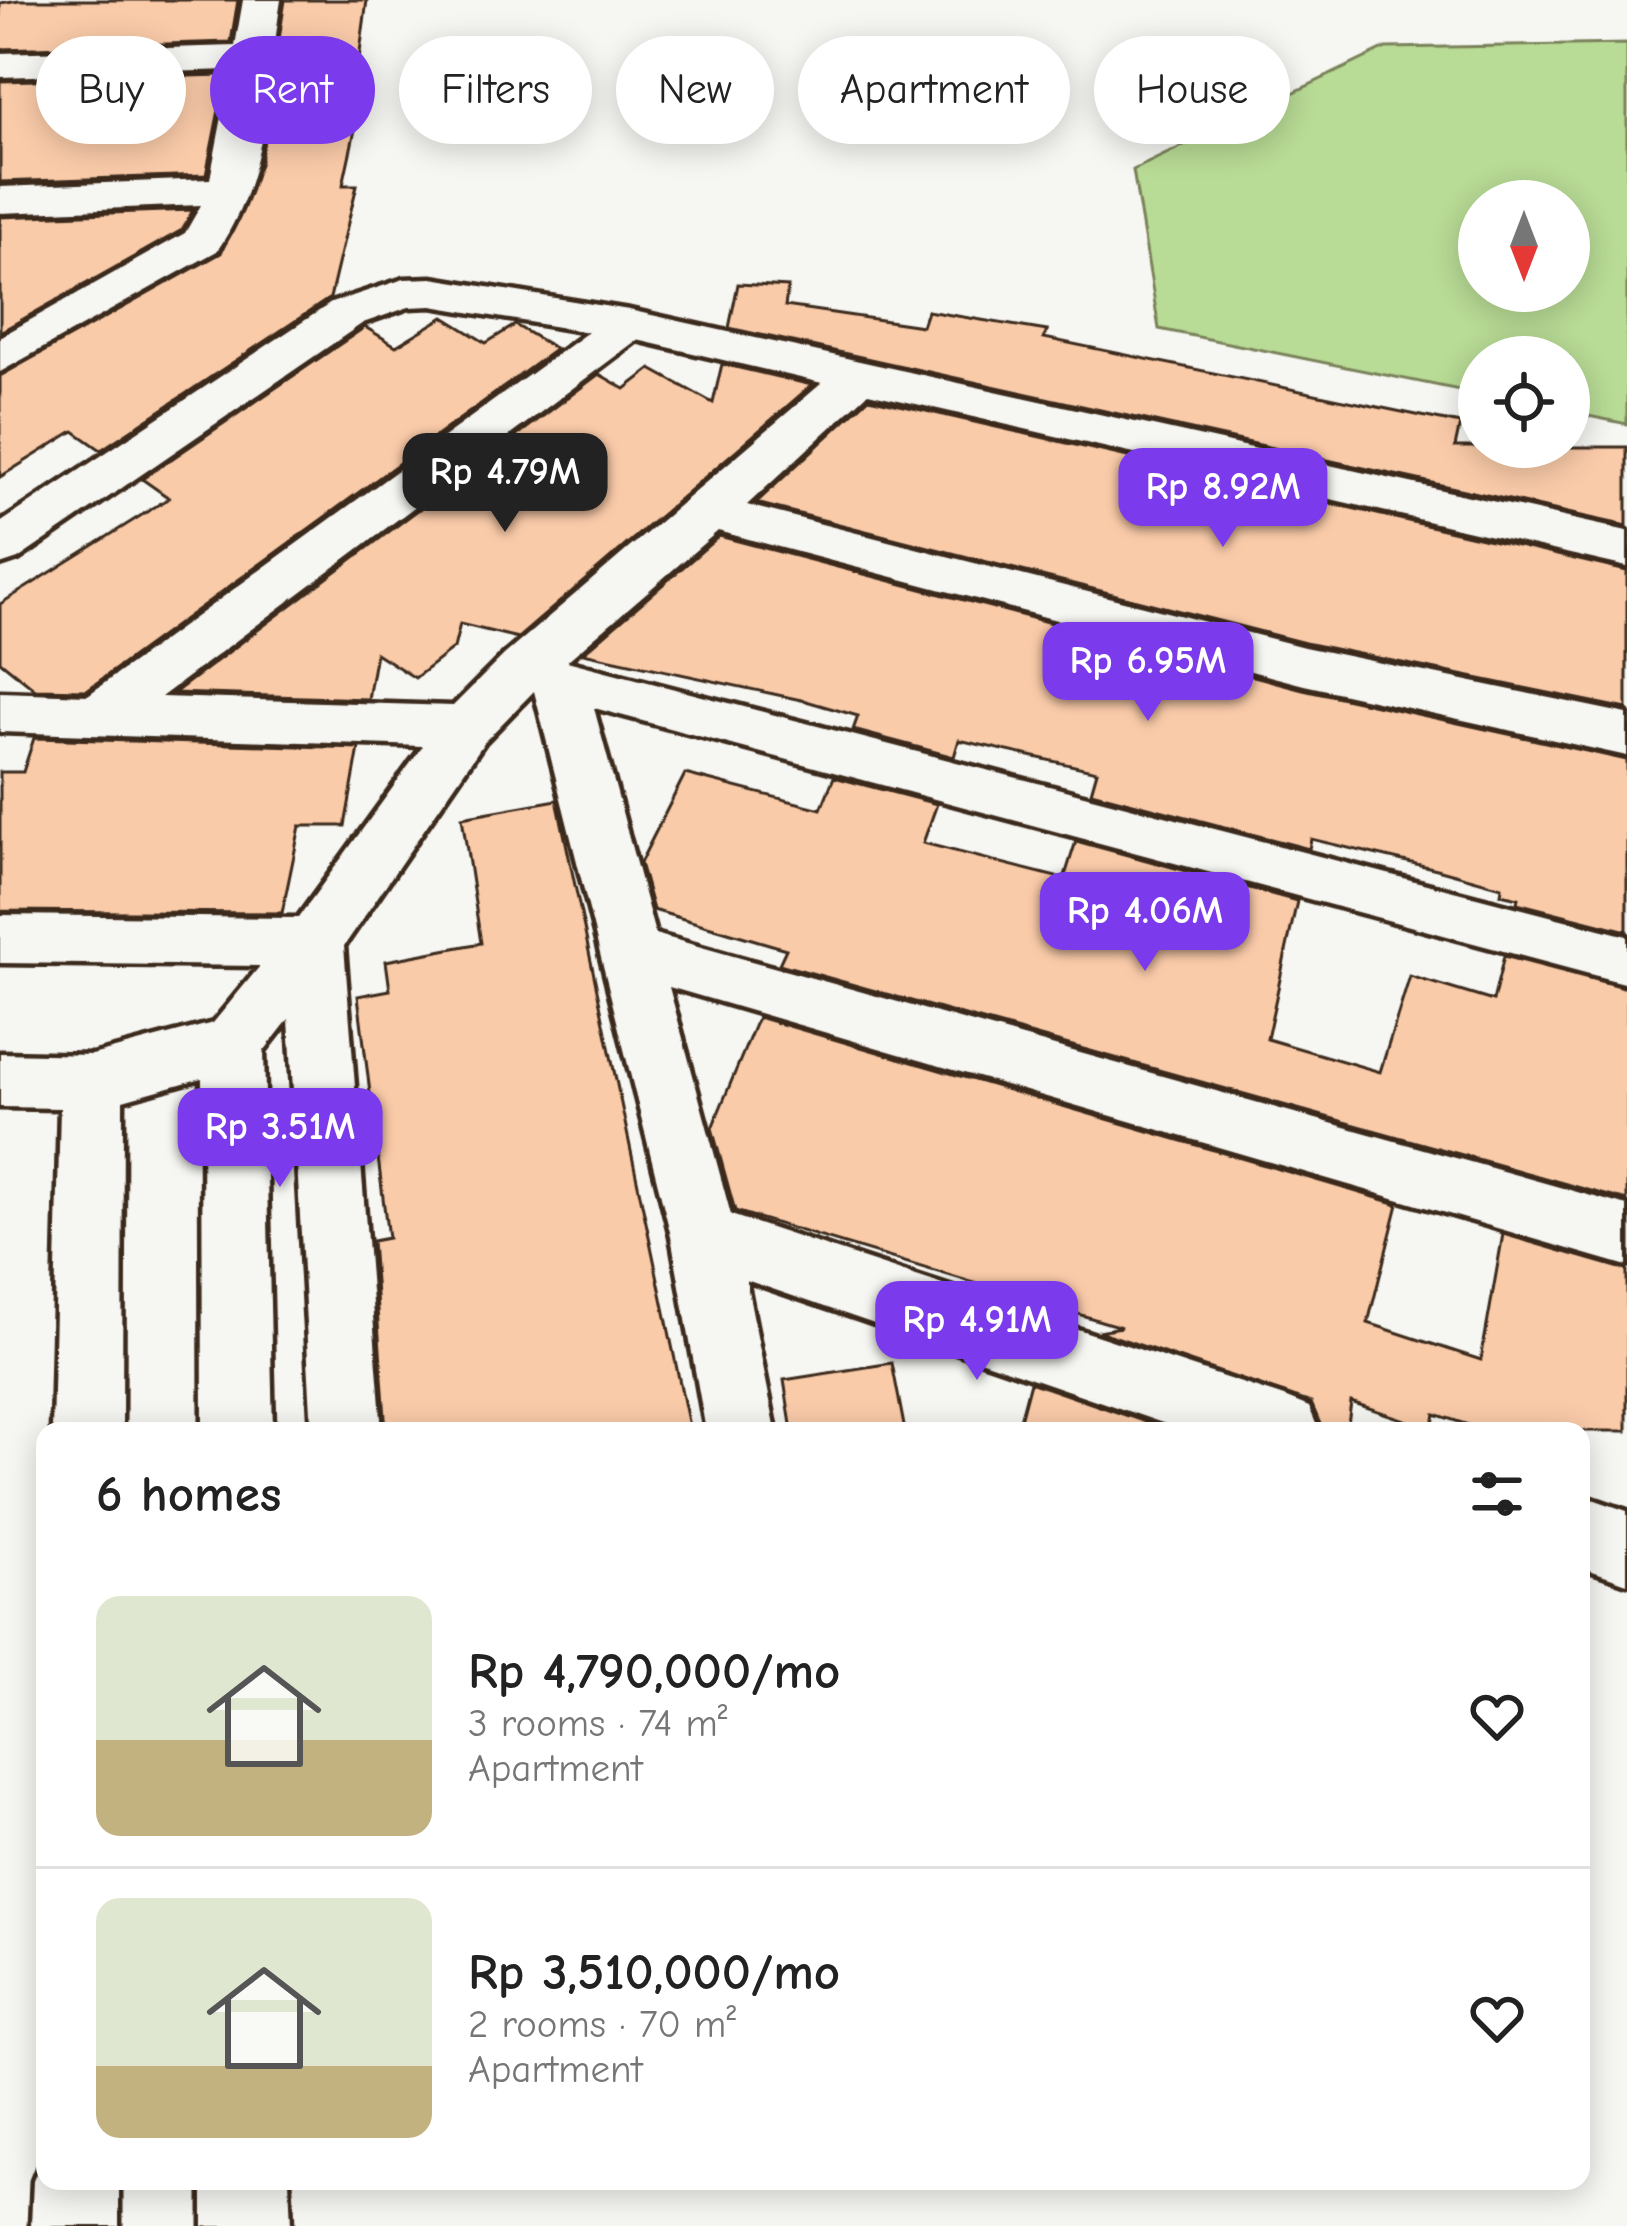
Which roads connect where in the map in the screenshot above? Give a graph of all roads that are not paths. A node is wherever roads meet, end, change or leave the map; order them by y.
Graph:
1 (262, 0) edge
2 (254, 36) edge
3 (210, 58) edge
4 (0, 65) edge
5 (237, 144) edge
6 (230, 190) junction
7 (0, 200) edge
8 (629, 324) junction
9 (8, 348) edge
10 (858, 376) junction
11 (709, 512) junction
12 (0, 547) edge
13 (1627, 548) edge
14 (542, 674) junction
15 (0, 712) edge
16 (99, 715) junction
17 (466, 727) junction
18 (1627, 735) edge
19 (0, 939) edge
20 (314, 942) junction
21 (631, 951) junction
22 (1627, 960) edge
23 (233, 1044) junction
24 (0, 1080) edge
25 (92, 1082) junction
26 (704, 1236) junction
27 (1627, 1236) edge
28 (87, 1422) edge
29 (238, 1422) edge
30 (346, 1422) edge
31 (739, 1422) edge
32 (1257, 1422) edge
33 (1590, 1534) edge
34 (1627, 1547) edge
35 (76, 2190) edge
36 (246, 2190) edge
37 (75, 2226) edge
38 (247, 2226) edge

1 - 2 street
3 - 4 street
5 - 6 street
6 - 7 street
6 - 9 street
8 - 10 street
8 - 12 street
8 - 16 street
10 - 11 street
10 - 13 street
11 - 14 street
11 - 18 street
14 - 17 street
14 - 21 street
14 - 22 street
15 - 16 street
16 - 17 street
17 - 20 street
19 - 20 street
20 - 23 street
20 - 30 street
21 - 26 street
21 - 27 street
23 - 25 street
23 - 29 street
24 - 25 street
25 - 28 street
26 - 31 street
26 - 32 street
33 - 34 street
35 - 37 street
36 - 38 street

